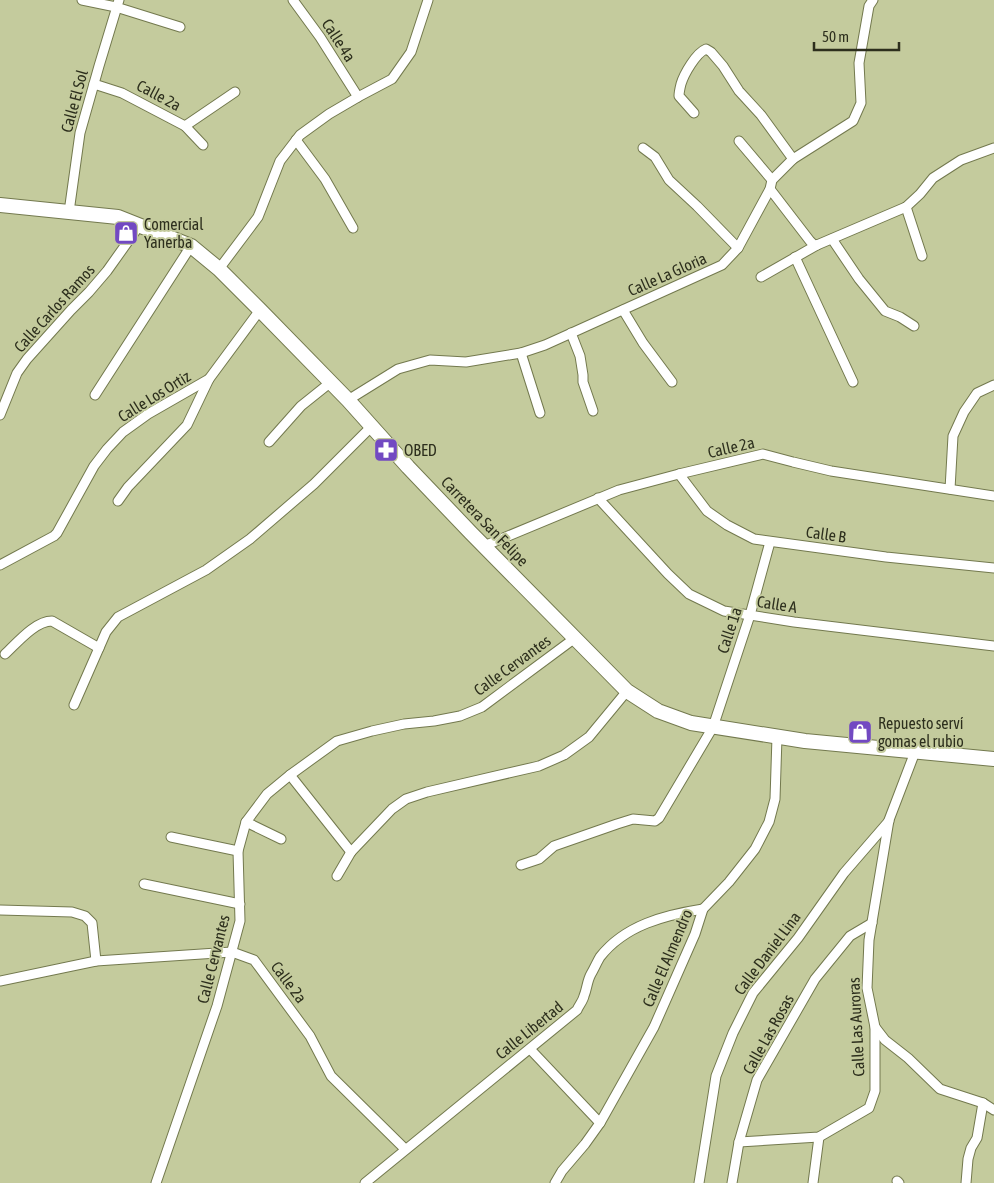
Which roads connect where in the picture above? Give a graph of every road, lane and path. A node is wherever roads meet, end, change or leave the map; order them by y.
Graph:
1 (82, 0) edge
2 (293, 0) edge
3 (428, 0) edge
4 (873, 0) edge
5 (118, 4) edge
6 (180, 27) dead end
7 (94, 84) junction
8 (235, 92) dead end
9 (358, 97) junction
10 (694, 113) dead end
11 (185, 126) junction
12 (296, 140) junction
13 (739, 141) dead end
14 (203, 145) dead end
15 (643, 148) dead end
16 (994, 148) edge
17 (794, 159) junction
18 (771, 185) junction
19 (0, 205) edge
20 (906, 207) junction
21 (69, 212) junction
22 (139, 226) junction
23 (353, 228) dead end
24 (832, 239) junction
25 (817, 245) junction
26 (191, 246) junction
27 (738, 248) junction
28 (922, 256) dead end
29 (795, 257) junction
30 (219, 269) junction
31 (761, 277) dead end
32 (260, 310) junction
33 (623, 310) junction
34 (914, 326) dead end
35 (571, 333) junction
36 (521, 353) junction
37 (209, 379) junction
38 (331, 382) junction
39 (672, 382) dead end
40 (853, 382) dead end
41 (994, 385) edge
42 (95, 395) dead end
43 (348, 400) junction
44 (593, 411) dead end
45 (540, 413) dead end
46 (0, 415) edge
47 (372, 426) junction
48 (270, 442) dead end
49 (679, 474) junction
50 (950, 490) junction
51 (994, 496) edge
52 (598, 498) junction
53 (118, 501) dead end
54 (770, 542) junction
55 (484, 546) junction
56 (0, 566) edge
57 (994, 568) edge
58 (750, 615) junction
59 (575, 638) junction
60 (994, 646) edge
61 (99, 648) junction
62 (5, 654) dead end
63 (628, 691) junction
64 (74, 705) dead end
65 (713, 727) junction
66 (777, 737) junction
67 (915, 752) junction
68 (994, 759) edge
69 (290, 774) junction
70 (889, 820) junction
71 (246, 822) junction
72 (171, 837) dead end
73 (281, 839) dead end
74 (238, 851) junction
75 (351, 852) junction
76 (521, 865) dead end
77 (337, 876) dead end
78 (144, 884) dead end
79 (240, 904) junction
80 (703, 909) junction
81 (0, 910) edge
82 (872, 923) junction
83 (232, 952) junction
84 (96, 961) junction
85 (0, 981) edge
86 (875, 1027) junction
87 (530, 1049) junction
88 (982, 1103) junction
89 (994, 1110) edge
90 (600, 1123) junction
91 (818, 1137) junction
92 (739, 1142) junction
93 (405, 1149) junction
94 (156, 1183) edge
95 (365, 1183) edge
96 (555, 1183) edge
97 (699, 1183) edge
98 (732, 1183) edge
99 (813, 1183) edge
100 (966, 1183) edge

1 - 5 street
2 - 9 street, Calle 4a
3 - 9 street
4 - 17 street, Calle La Gloria
5 - 6 street
5 - 7 street, Calle El Sol
7 - 11 street, Calle 2a
7 - 21 street, Calle El Sol
8 - 11 street
9 - 12 street
10 - 17 street
11 - 14 street, Calle 2a
12 - 23 street
12 - 30 street
13 - 18 street
15 - 27 street
16 - 20 street
17 - 18 street, Calle La Gloria
18 - 25 street
18 - 27 street, Calle La Gloria
19 - 21 main road, Carretera San Felipe
20 - 24 street
20 - 28 street
21 - 22 main road, Carretera San Felipe
22 - 26 main road, Carretera San Felipe
22 - 46 street, Calle Carlos Ramos
24 - 25 street
24 - 34 street
25 - 29 street
26 - 30 main road, Carretera San Felipe
26 - 42 street
27 - 33 street, Calle La Gloria
29 - 31 street
29 - 40 street
30 - 32 main road, Carretera San Felipe
32 - 37 street, Calle Los Ortiz
32 - 38 main road, Carretera San Felipe
33 - 35 street, Calle La Gloria
33 - 39 street
35 - 36 street, Calle La Gloria
35 - 44 street
36 - 43 street, Calle La Gloria
36 - 45 street
37 - 53 street
37 - 56 street, Calle Los Ortiz
38 - 43 main road, Carretera San Felipe
38 - 48 street
41 - 50 street
43 - 47 main road, Carretera San Felipe
47 - 55 main road, Carretera San Felipe
47 - 61 street
49 - 50 street, Calle 2a
49 - 52 street, Calle 2a
49 - 54 street, Calle B
50 - 51 street, Calle 2a
52 - 55 street, Calle 2a
52 - 58 street, Calle A
54 - 57 street, Calle B
54 - 58 street, Calle 1a
55 - 59 main road, Carretera San Felipe
58 - 60 street, Calle A
58 - 65 street, Calle 1a
59 - 63 main road, Carretera San Felipe
59 - 69 street, Calle Cervantes
61 - 62 street
61 - 64 street
63 - 65 main road, Carretera San Felipe
63 - 75 street
65 - 66 main road, Carretera San Felipe
65 - 76 street, Calle 1a
66 - 67 main road, Carretera San Felipe
66 - 80 street, Calle El Almendro
67 - 68 main road, Carretera San Felipe
67 - 70 street, Calle Las Auroras
69 - 71 street, Calle Cervantes
69 - 75 street
70 - 82 street, Calle Las Auroras
70 - 97 street, Calle Daniel Lina
71 - 73 street
71 - 74 street, Calle Cervantes
72 - 74 street
74 - 79 street, Calle Cervantes
75 - 77 street
78 - 79 street
79 - 83 street, Calle Cervantes
80 - 87 street, Calle Libertad
80 - 90 street, Calle El Almendro
81 - 84 street
82 - 86 street, Calle Las Auroras
82 - 92 street, Calle Las Rosas
83 - 84 street, Calle 2a
83 - 93 street, Calle 2a
83 - 94 street, Calle Cervantes
84 - 85 street, Calle 2a
86 - 88 street
86 - 91 street, Calle Las Auroras
87 - 90 street
87 - 93 street, Calle Libertad
88 - 89 street
88 - 100 street
90 - 96 street, Calle El Almendro
91 - 92 street, Calle Las Auroras
91 - 99 street
92 - 98 street, Calle Las Rosas
93 - 95 street, Calle Libertad

